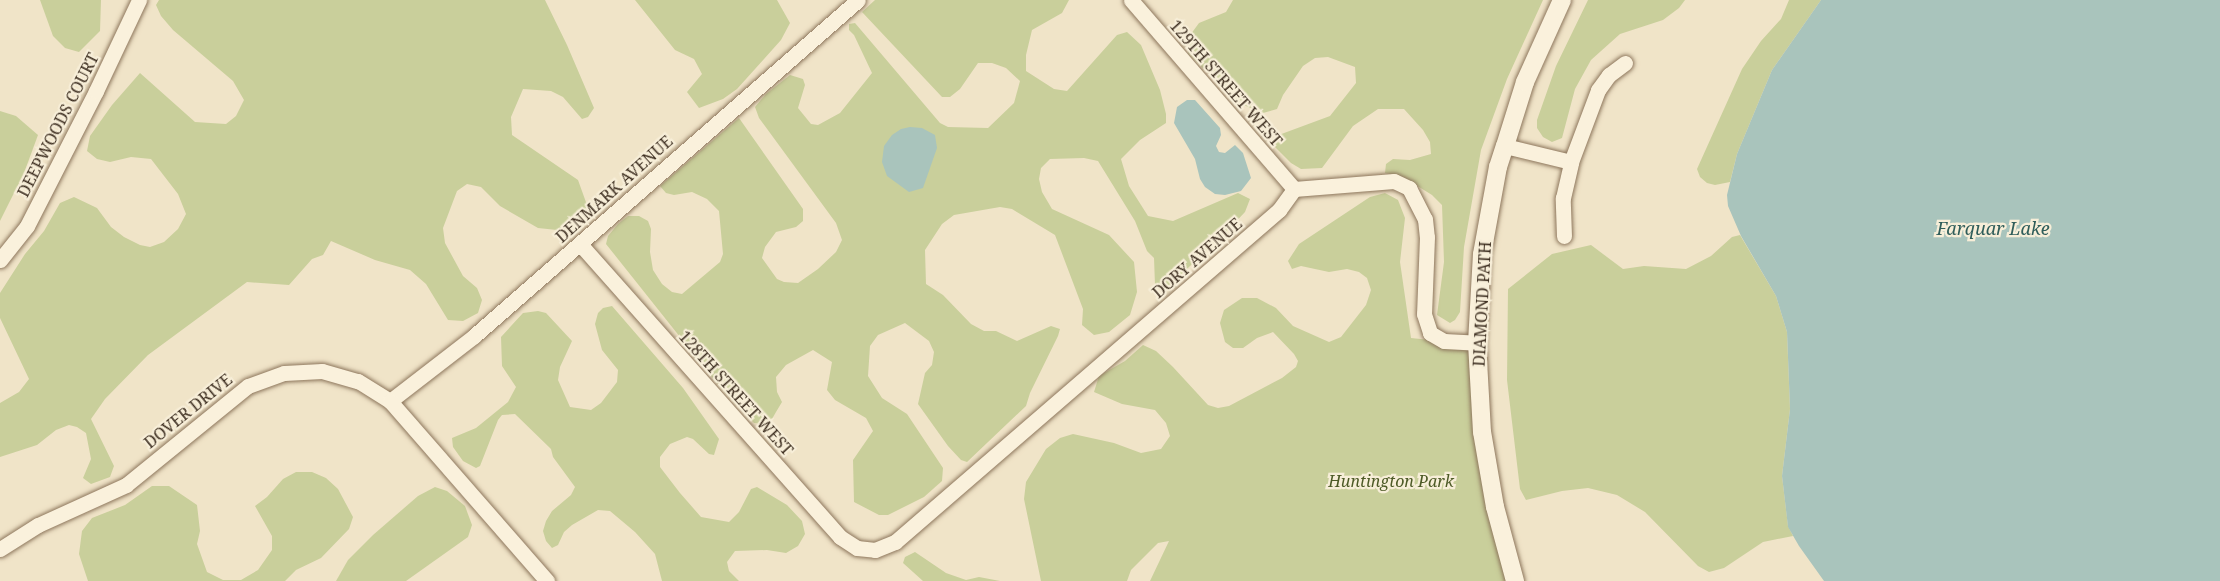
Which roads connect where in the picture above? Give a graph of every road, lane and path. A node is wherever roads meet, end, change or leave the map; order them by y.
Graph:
1 (139, 0) edge
2 (858, 0) edge
3 (1131, 0) edge
4 (1562, 0) edge
5 (1625, 63) dead end
6 (1505, 146) junction
7 (1571, 162) junction
8 (1294, 189) junction
9 (1564, 236) dead end
10 (580, 244) junction
11 (0, 260) edge
12 (1477, 343) junction
13 (390, 400) junction
14 (0, 549) edge
15 (875, 550) joint
16 (547, 581) edge
17 (1515, 581) edge

1 - 11 street, DEEPWOODS COURT
2 - 10 street, DENMARK AVENUE
3 - 8 street, 129TH STREET WEST
4 - 6 street, DIAMOND PATH
5 - 7 street
6 - 7 street
6 - 12 street, DIAMOND PATH
7 - 9 street
8 - 12 street
8 - 15 street, DORY AVENUE
10 - 13 street, DENMARK AVENUE
10 - 15 street, 128TH STREET WEST
12 - 17 street, DIAMOND PATH
13 - 14 street, DOVER DRIVE
13 - 16 street, DOVER DRIVE

